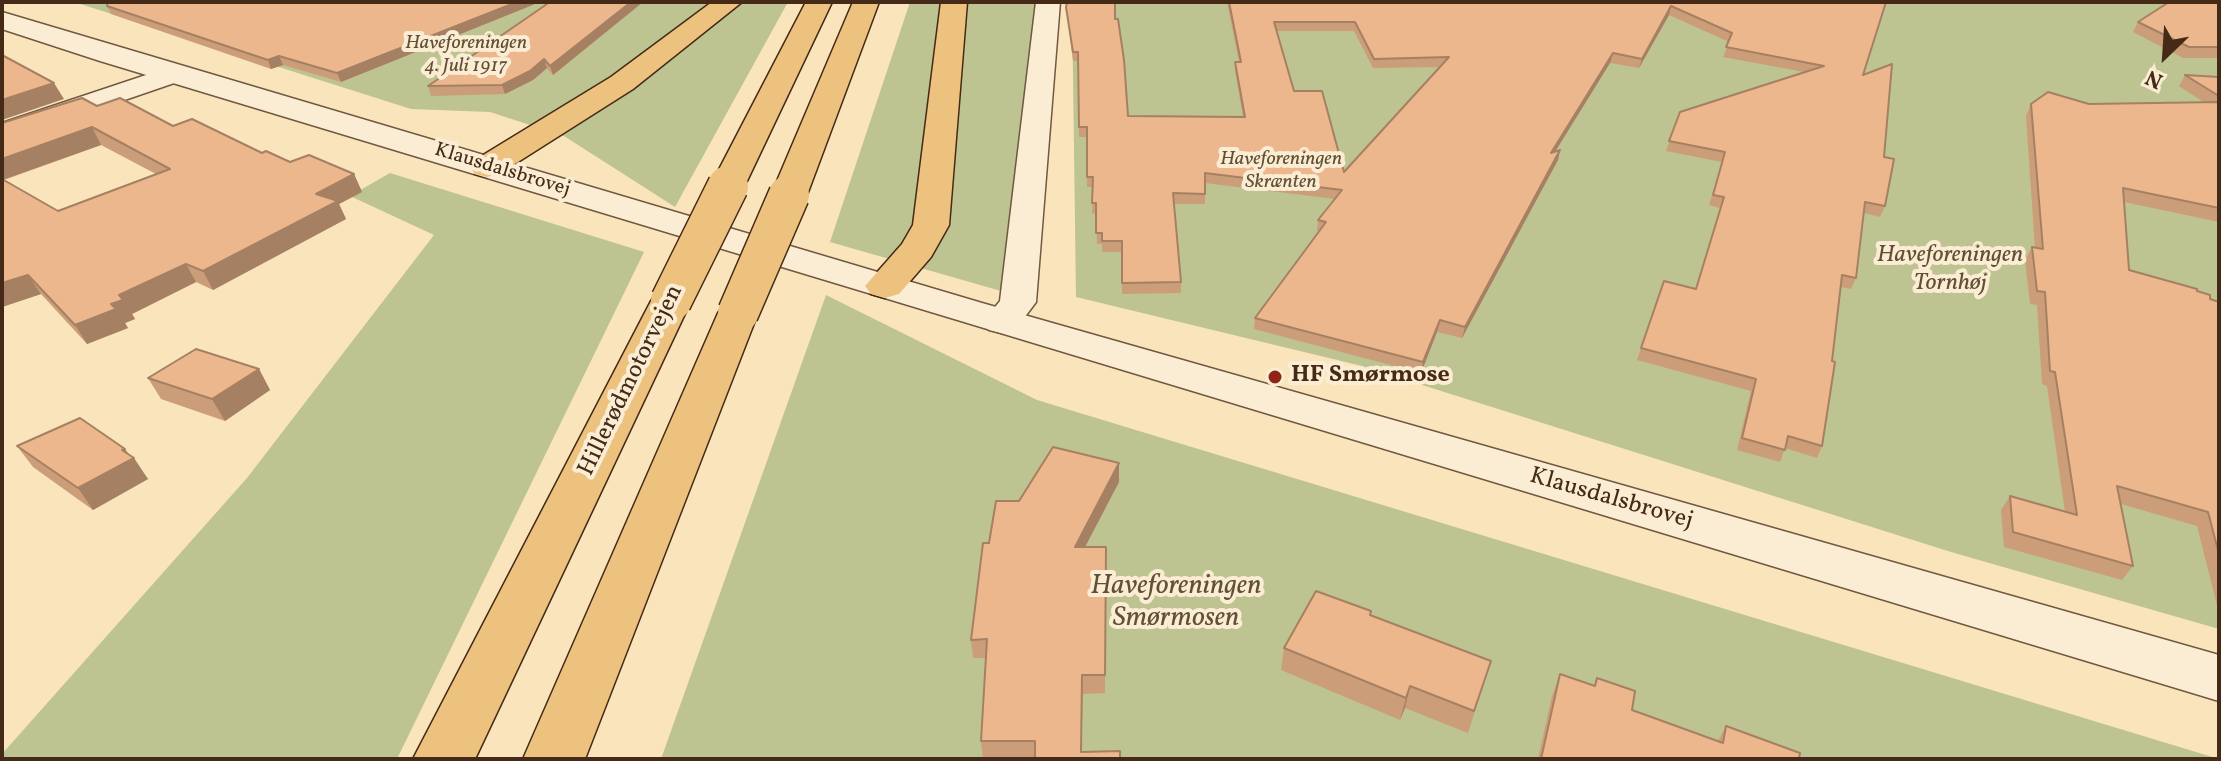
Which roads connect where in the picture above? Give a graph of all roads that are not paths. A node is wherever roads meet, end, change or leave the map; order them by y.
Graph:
1 (729, 2) edge
2 (819, 2) edge
3 (866, 2) edge
4 (954, 2) edge
5 (1048, 2) edge
6 (2, 20) edge
7 (173, 74) junction
8 (2, 133) edge
9 (487, 167) junction
10 (885, 286) junction
11 (1002, 322) junction
12 (2219, 678) edge
13 (444, 759) edge
14 (554, 759) edge

1 - 9 highway
2 - 13 highway, Hillerødmotorvejen, bridge
3 - 14 highway, bridge
4 - 10 highway
5 - 11 street
6 - 7 street, Klausdalsbrovej
7 - 8 street
7 - 9 street, Klausdalsbrovej
9 - 10 street, Klausdalsbrovej
10 - 11 street, Klausdalsbrovej
11 - 12 street, Klausdalsbrovej

